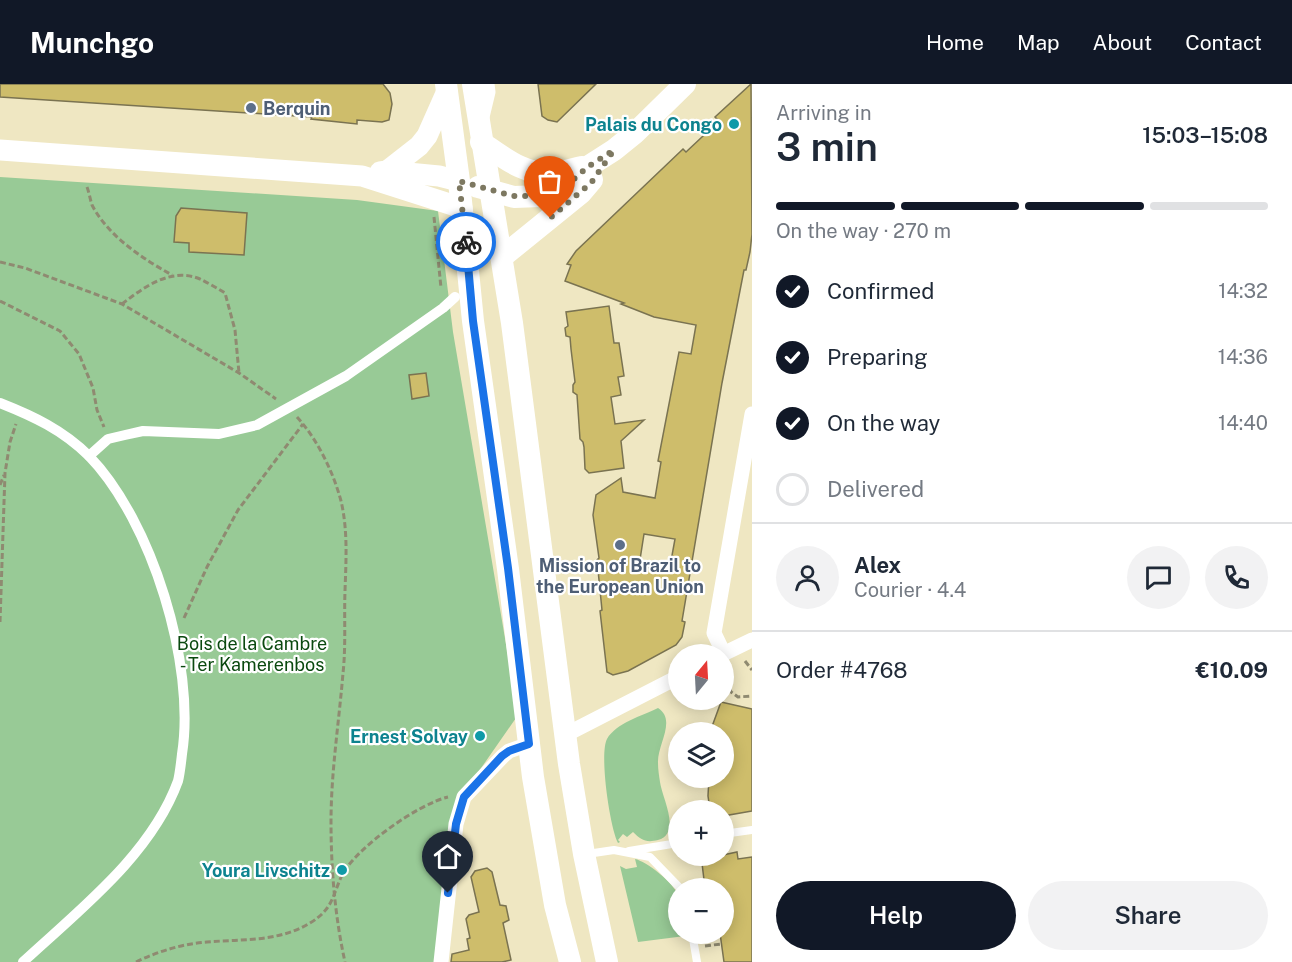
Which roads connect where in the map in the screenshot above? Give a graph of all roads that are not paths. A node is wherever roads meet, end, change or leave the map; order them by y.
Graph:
1 (473, 84) edge
2 (487, 84) edge
3 (686, 84) edge
4 (447, 88) edge
5 (480, 135) junction
6 (0, 150) edge
7 (614, 150) junction
8 (589, 166) junction
9 (387, 171) junction
10 (362, 176) junction
11 (459, 181) junction
12 (490, 191) junction
13 (462, 208) junction
14 (495, 218) junction
15 (534, 231) junction
16 (502, 257) junction
17 (455, 297) dead end
18 (0, 403) edge
19 (752, 414) edge
20 (89, 456) junction
21 (752, 640) edge
22 (719, 644) edge
23 (734, 649) edge
24 (668, 682) edge
25 (565, 735) junction
26 (529, 744) junction
27 (752, 830) edge
28 (734, 832) edge
29 (668, 845) edge
30 (625, 852) junction
31 (584, 854) junction
32 (670, 878) edge
33 (694, 944) edge
34 (23, 962) edge
35 (441, 962) edge
36 (570, 962) edge
37 (607, 962) edge
38 (697, 962) edge

1 - 5 main road
2 - 5 street
3 - 7 main road
4 - 9 main road
4 - 11 main road
5 - 8 main road
5 - 12 main road
6 - 10 main road
7 - 8 main road
7 - 15 main road
8 - 12 main road
9 - 10 main road
9 - 11 main road
10 - 13 main road
11 - 12 main road
11 - 13 main road
12 - 14 main road
13 - 14 main road
13 - 26 main road
14 - 15 main road
14 - 16 main road
15 - 16 main road
16 - 25 main road
17 - 20 street
18 - 20 street
19 - 22 street
20 - 34 street
21 - 23 street
24 - 25 street
25 - 26 main road
25 - 31 main road
26 - 35 street
26 - 36 main road
27 - 28 lane
29 - 30 lane
30 - 31 lane
30 - 32 lane
31 - 37 main road
33 - 38 lane

